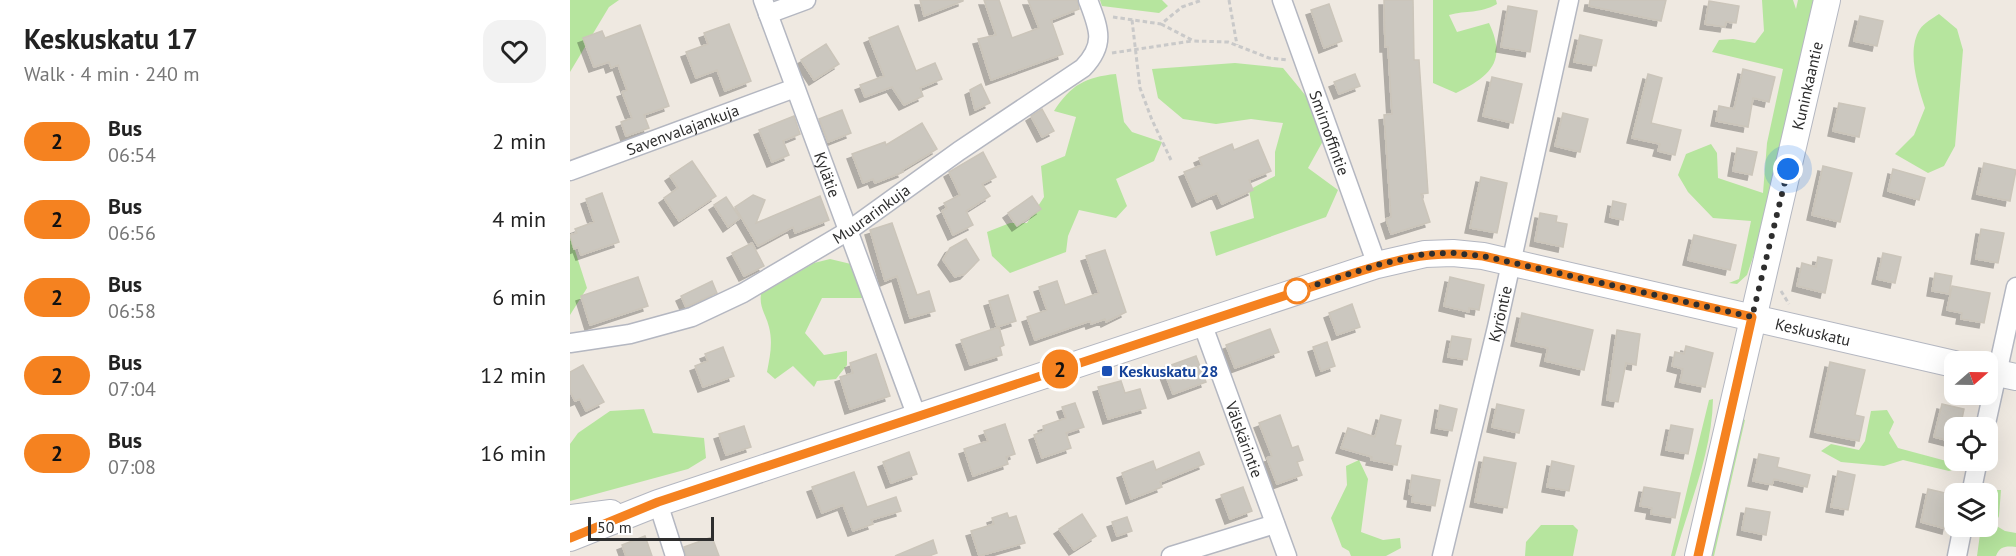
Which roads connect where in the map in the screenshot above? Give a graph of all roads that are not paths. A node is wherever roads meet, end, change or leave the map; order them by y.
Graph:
1 (806, 0) edge
2 (1282, 0) edge
3 (1569, 0) edge
4 (1827, 0) edge
5 (766, 7) edge
6 (1091, 7) edge
7 (795, 88) junction
8 (570, 171) edge
9 (848, 231) junction
10 (1511, 262) junction
11 (1377, 265) junction
12 (2016, 287) edge
13 (1752, 317) junction
14 (1202, 323) junction
15 (570, 343) edge
16 (1944, 362) edge
17 (2000, 373) edge
18 (917, 417) junction
19 (1989, 417) edge
20 (648, 506) junction
21 (570, 518) edge
22 (1275, 524) junction
23 (1961, 537) edge
24 (570, 538) edge
25 (675, 556) edge
26 (1171, 556) edge
27 (1287, 556) edge
28 (1442, 556) edge
29 (1698, 556) edge
30 (1957, 556) edge

1 - 5 street
2 - 11 street, Smirnoffintie
3 - 10 street, Kyröntie
4 - 13 street, Kuninkaantie
5 - 7 street, Kylätie
6 - 9 street, Muurarinkuja
7 - 8 street, Savenvalajankuja
7 - 9 street, Kylätie
9 - 15 street, Muurarinkuja
9 - 18 street, Kylätie
10 - 11 street, Keskuskatu
10 - 13 street, Keskuskatu
10 - 28 street, Kyröntie
11 - 14 street, Keskuskatu
12 - 17 street
13 - 16 street, Keskuskatu
13 - 29 street, Kuninkaantie
14 - 18 street, Keskuskatu
14 - 22 street, Välskärintie
17 - 19 street
18 - 20 street, Keskuskatu
20 - 21 street, Keskuskatu
20 - 24 street, Keskuskatu
20 - 25 street
22 - 26 street
22 - 27 street, Välskärintie
23 - 30 street

